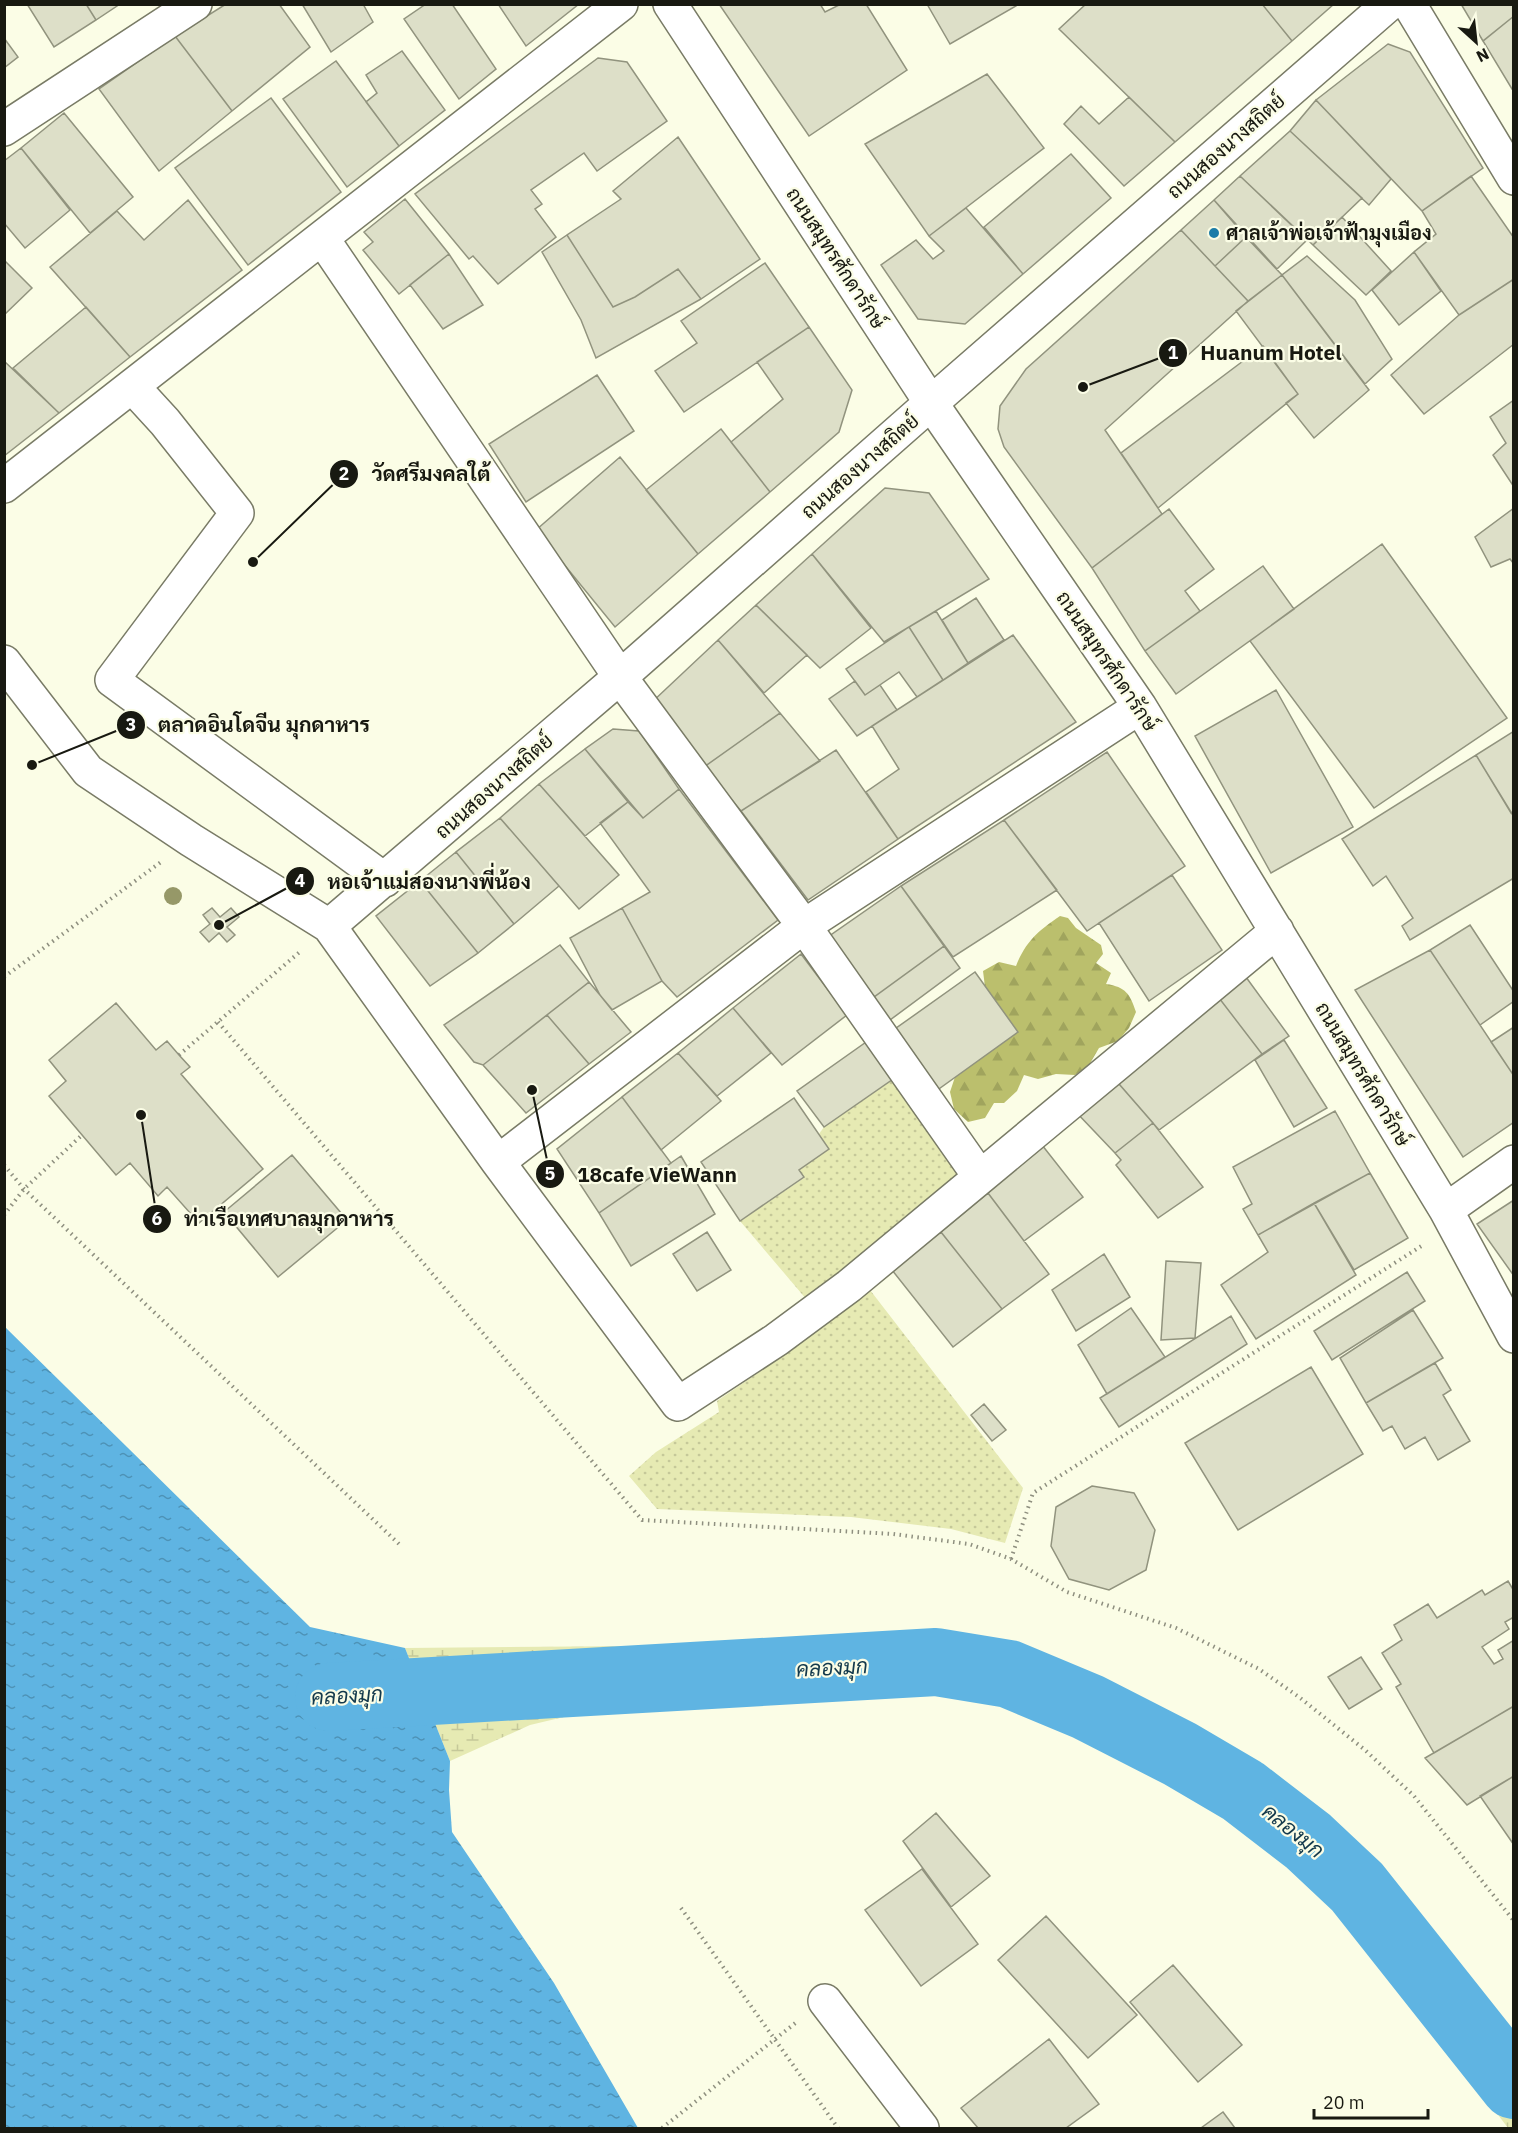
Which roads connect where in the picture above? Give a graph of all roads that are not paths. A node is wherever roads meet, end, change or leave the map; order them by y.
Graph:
1 (195, 4) edge
2 (621, 4) edge
3 (670, 4) edge
4 (1389, 4) edge
5 (1410, 4) edge
6 (4, 129) edge
7 (1514, 178) edge
8 (322, 238) junction
9 (132, 386) junction
10 (931, 403) junction
11 (4, 486) edge
12 (4, 662) edge
13 (620, 677) junction
14 (1140, 707) junction
15 (385, 880) junction
16 (329, 926) junction
17 (804, 926) junction
18 (1276, 931) junction
19 (498, 1162) junction
20 (1514, 1162) edge
21 (980, 1177) junction
22 (1450, 1217) junction
23 (1514, 1336) edge
24 (825, 2001) dead end
25 (922, 2128) edge

1 - 6 street
2 - 8 street
3 - 10 street, ถนนสมุทรศักดารักษ์
4 - 10 street, ถนนสองนางสถิตย์
5 - 7 street
8 - 9 street
8 - 13 street
9 - 11 street
9 - 15 street
10 - 13 street, ถนนสองนางสถิตย์
10 - 14 street, ถนนสมุทรศักดารักษ์
12 - 16 street
13 - 15 street, ถนนสองนางสถิตย์
13 - 17 street
14 - 17 street
14 - 18 street, ถนนสมุทรศักดารักษ์
15 - 16 street, ถนนสองนางสถิตย์
16 - 19 street
17 - 19 street
17 - 21 street
18 - 21 street
18 - 22 street, ถนนสมุทรศักดารักษ์
19 - 21 street
20 - 22 street
22 - 23 street, ถนนสมุทรศักดารักษ์
24 - 25 street

